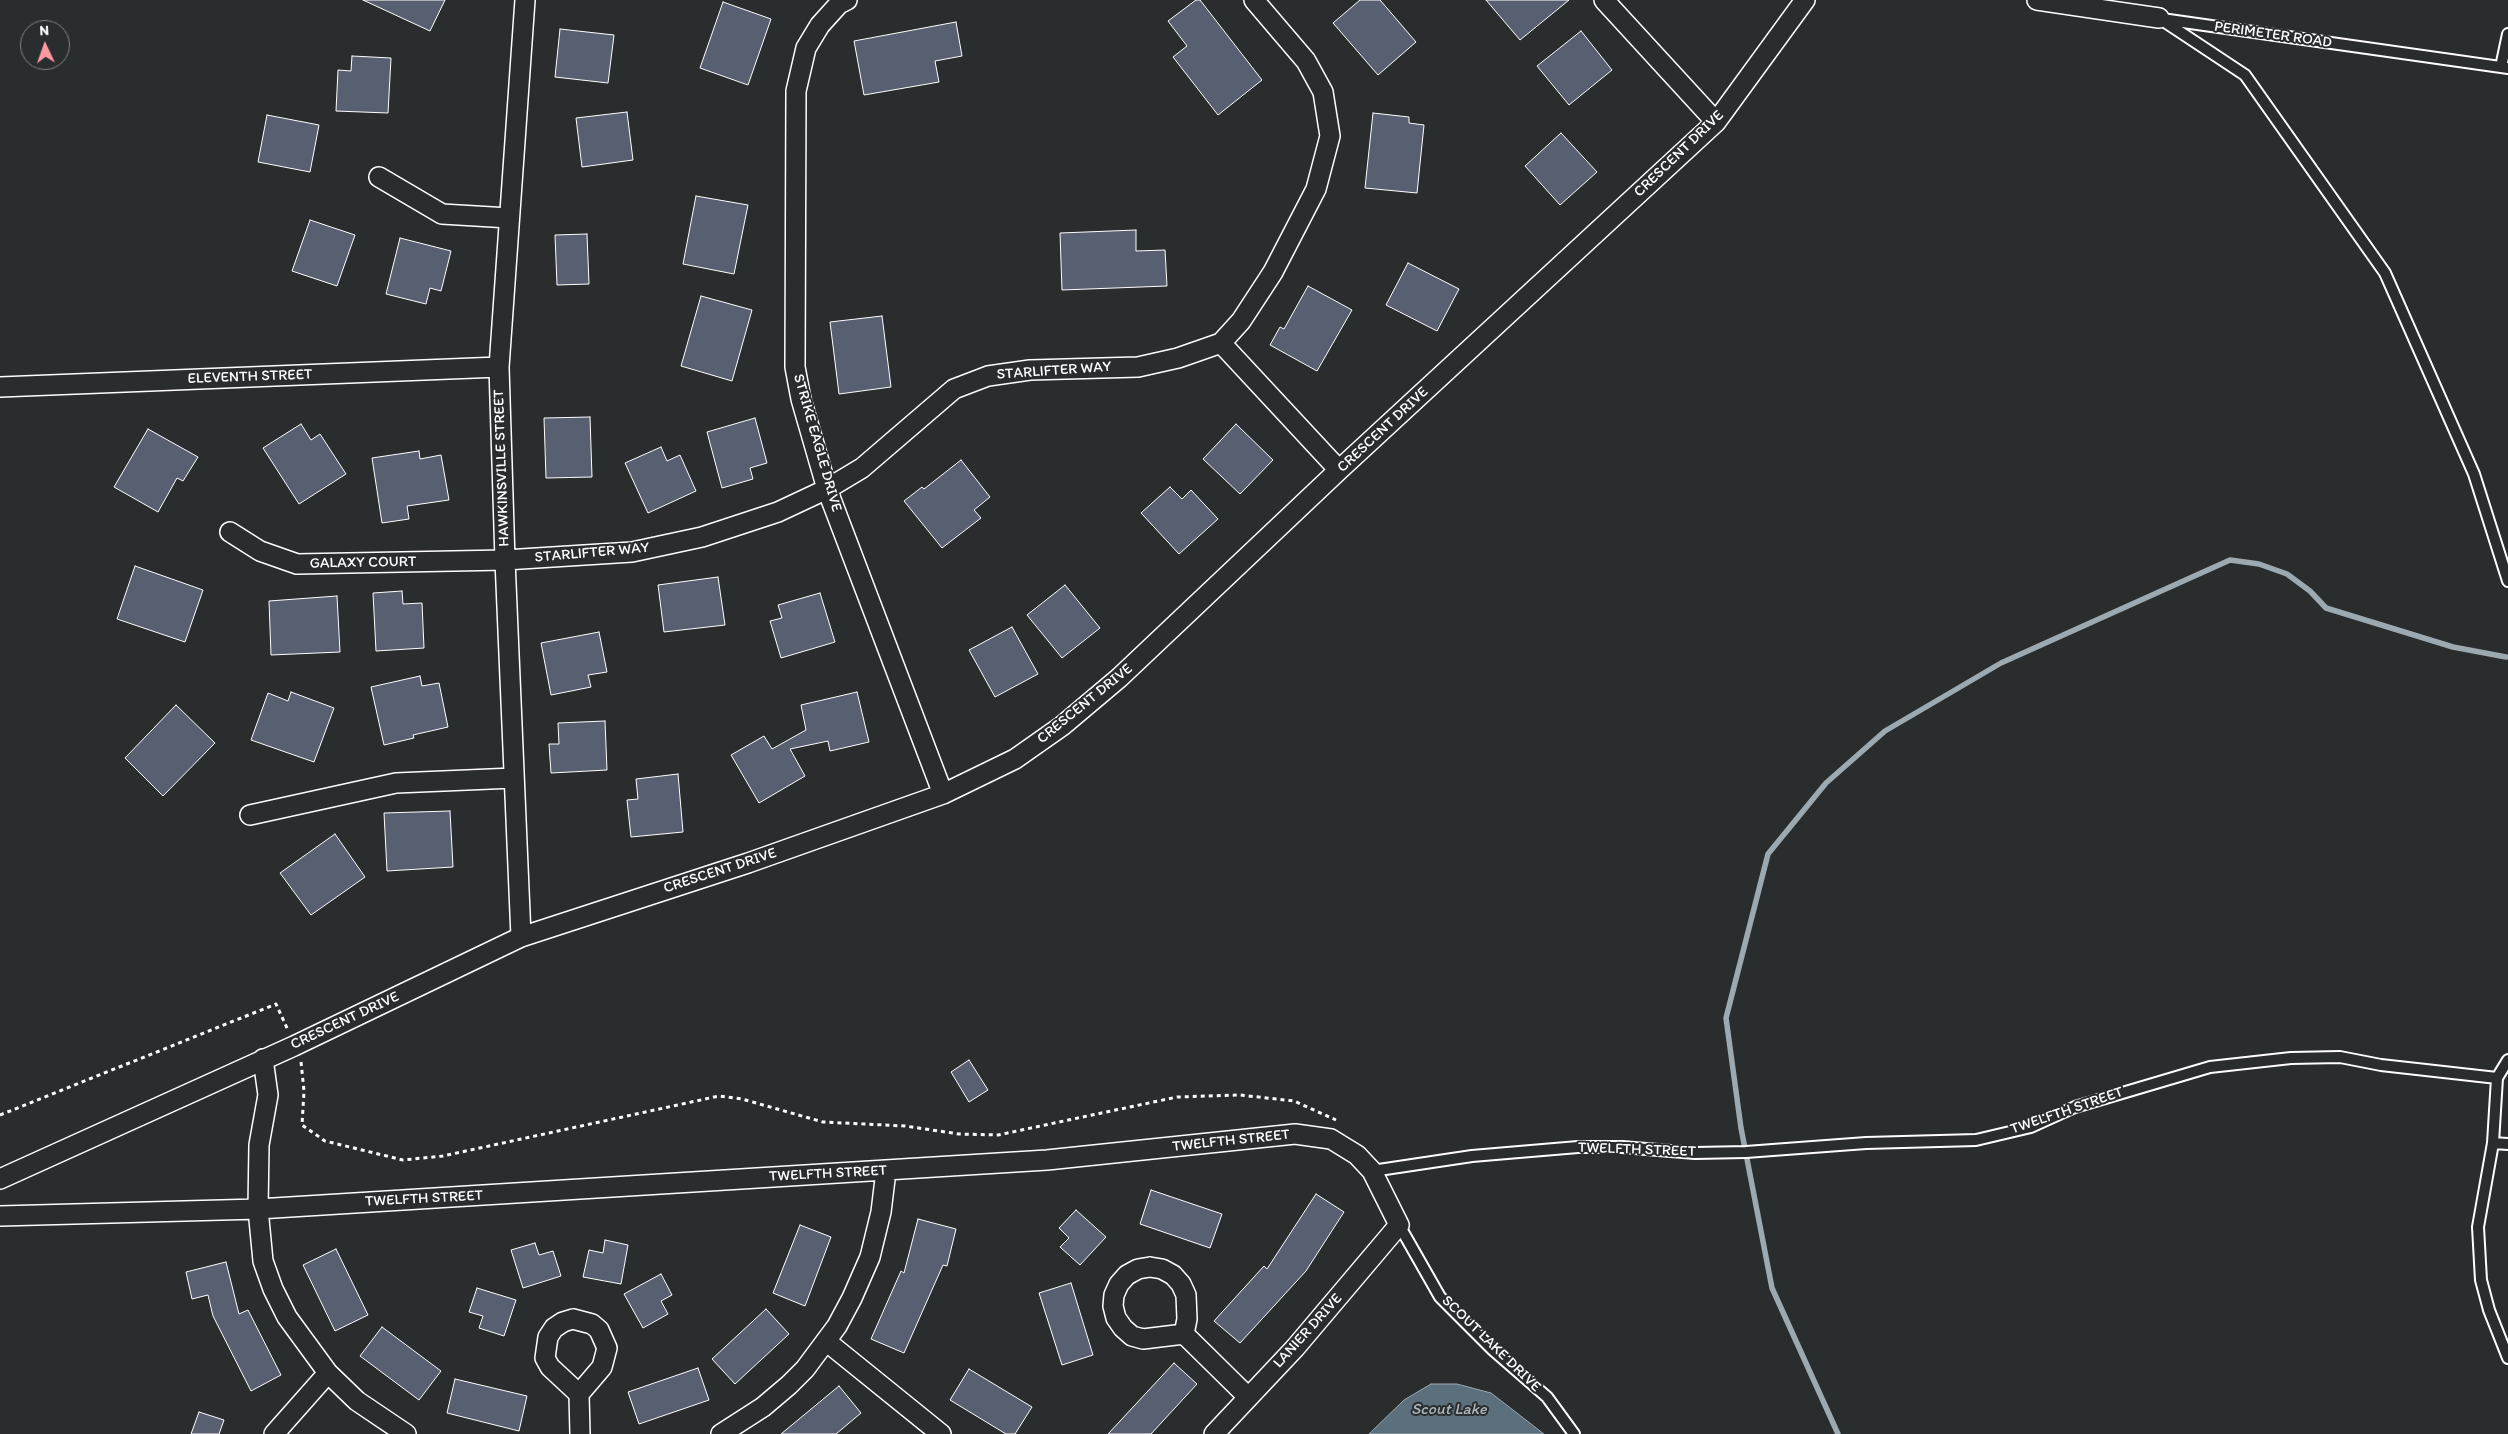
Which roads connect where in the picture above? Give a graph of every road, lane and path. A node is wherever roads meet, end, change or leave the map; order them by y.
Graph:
1 (525, 0) edge
2 (846, 0) edge
3 (1254, 0) edge
4 (1604, 0) edge
5 (1805, 0) edge
6 (2037, 0) edge
7 (2158, 18) junction
8 (2508, 34) edge
9 (2505, 68) edge
10 (1716, 122) junction
11 (379, 176) dead end
12 (509, 218) junction
13 (1221, 343) junction
14 (499, 367) junction
15 (0, 387) edge
16 (1339, 470) junction
17 (827, 489) junction
18 (230, 532) dead end
19 (505, 560) junction
20 (2508, 581) edge
21 (514, 778) junction
22 (943, 794) junction
23 (250, 815) dead end
24 (521, 937) junction
25 (294, 1046) junction
26 (264, 1059) junction
27 (2508, 1060) edge
28 (2497, 1078) junction
29 (0, 1114) edge
30 (1338, 1121) dead end
31 (2494, 1143) junction
32 (2508, 1144) edge
33 (886, 1171) junction
34 (1372, 1171) junction
35 (0, 1179) edge
36 (258, 1208) junction
37 (0, 1216) edge
38 (1399, 1225) junction
39 (1184, 1334) junction
40 (826, 1341) junction
41 (2508, 1358) edge
42 (328, 1373) junction
43 (579, 1394) dead end
44 (1248, 1396) junction
45 (274, 1434) edge
46 (406, 1434) edge
47 (580, 1434) edge
48 (721, 1434) edge
49 (941, 1434) edge
50 (1214, 1434) edge
51 (1574, 1434) edge

1 - 12 street, HAWKINSVILLE STREET
2 - 17 street, STRIKE EAGLE DRIVE
3 - 13 street, STARLIFTER WAY
4 - 10 street
5 - 10 street, CRESCENT DRIVE
6 - 7 street, PERIMETER ROAD
7 - 9 lane, PERIMETER ROAD
7 - 20 lane
8 - 9 lane
10 - 16 street, CRESCENT DRIVE
11 - 12 street
12 - 14 street, HAWKINSVILLE STREET
13 - 16 street
13 - 17 street, STARLIFTER WAY
14 - 15 street, ELEVENTH STREET
14 - 19 street, HAWKINSVILLE STREET
16 - 22 street, CRESCENT DRIVE
17 - 19 street, STARLIFTER WAY
17 - 22 street, STRIKE EAGLE DRIVE
18 - 19 street, GALAXY COURT
19 - 21 street, HAWKINSVILLE STREET
21 - 23 street
21 - 24 street, HAWKINSVILLE STREET
22 - 24 street, CRESCENT DRIVE
24 - 25 street, CRESCENT DRIVE
25 - 26 street, CRESCENT DRIVE
25 - 29 path
25 - 30 path
26 - 35 street, CRESCENT DRIVE
26 - 36 street
27 - 28 lane
28 - 31 lane
28 - 34 lane, TWELFTH STREET
31 - 32 lane
31 - 41 lane
33 - 34 street, TWELFTH STREET
33 - 36 street, TWELFTH STREET
33 - 40 street
34 - 38 street, SCOUT LAKE DRIVE
36 - 37 street, TWELFTH STREET
36 - 42 street
38 - 44 street, LANIER DRIVE
38 - 51 lane, SCOUT LAKE DRIVE
39 - 39 street
39 - 44 street
40 - 48 street
40 - 49 street
42 - 45 street
42 - 46 street
43 - 47 street
44 - 50 street, LANIER DRIVE

